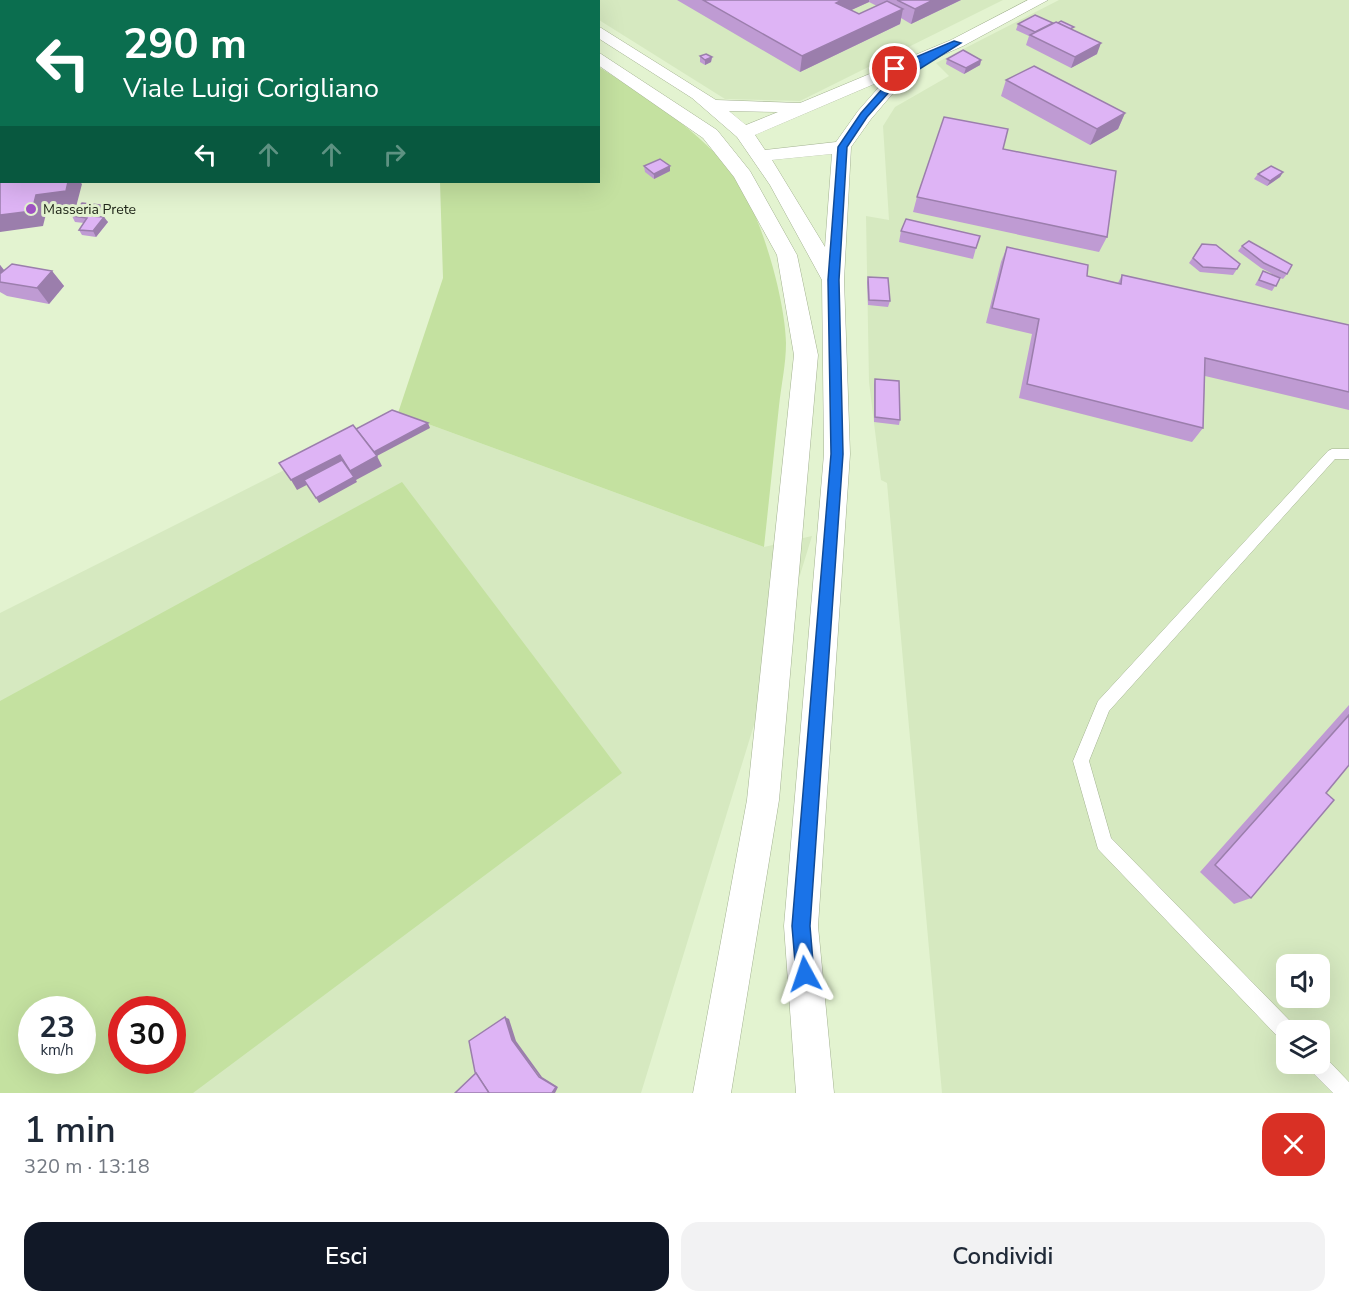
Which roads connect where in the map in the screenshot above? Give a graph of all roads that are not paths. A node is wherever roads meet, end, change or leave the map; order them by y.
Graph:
1 (1040, 0) edge
2 (600, 32) edge
3 (957, 43) junction
4 (600, 58) edge
5 (813, 104) junction
6 (710, 105) junction
7 (744, 134) junction
8 (842, 147) junction
9 (761, 156) junction
10 (833, 280) junction
11 (1349, 454) edge
12 (1276, 1021) edge
13 (1328, 1074) edge
14 (712, 1093) edge
15 (815, 1093) edge
16 (1346, 1093) edge

1 - 3 street
2 - 6 street
3 - 5 street
3 - 8 street
4 - 14 street
5 - 6 street
5 - 7 street
6 - 7 street
7 - 9 street
8 - 9 street
8 - 10 street
9 - 10 street
10 - 15 street
11 - 12 lane
13 - 16 lane

